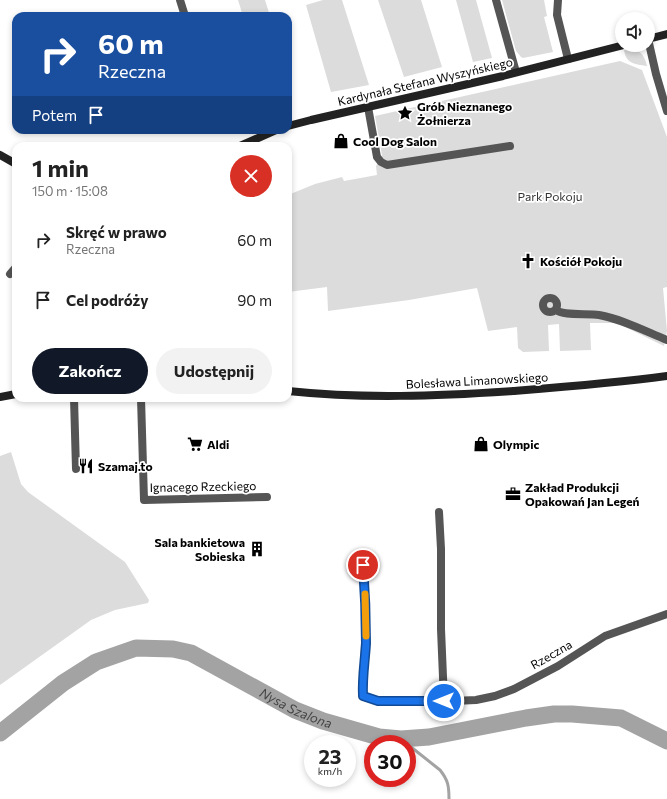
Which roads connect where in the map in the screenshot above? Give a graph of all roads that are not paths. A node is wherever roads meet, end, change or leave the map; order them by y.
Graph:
1 (180, 0) edge
2 (496, 0) edge
3 (558, 0) edge
4 (184, 12) edge
5 (667, 34) edge
6 (655, 37) edge
7 (615, 47) edge
8 (651, 52) edge
9 (568, 59) junction
10 (516, 72) junction
11 (666, 106) edge
12 (368, 107) junction
13 (292, 125) edge
14 (267, 134) edge
15 (249, 142) edge
16 (510, 146) dead end
17 (0, 155) edge
18 (12, 162) edge
19 (12, 272) edge
20 (10, 274) dead end
21 (556, 310) dead end
22 (667, 340) edge
23 (667, 376) edge
24 (292, 391) edge
25 (12, 395) edge
26 (0, 397) edge
27 (74, 402) edge
28 (141, 402) edge
29 (76, 469) dead end
30 (267, 497) dead end
31 (439, 512) dead end
32 (363, 565) dead end
33 (667, 614) edge
34 (444, 701) junction

1 - 4 street
2 - 10 street
3 - 9 street
5 - 6 main road
7 - 9 main road, Kardynała Stefana Wyszyńskiego
8 - 11 street
9 - 10 main road, Kardynała Stefana Wyszyńskiego
10 - 12 main road, Kardynała Stefana Wyszyńskiego
12 - 13 main road, Kardynała Stefana Wyszyńskiego
12 - 16 street
14 - 15 main road
17 - 18 main road
19 - 20 street
21 - 22 street
23 - 24 main road, Bolesława Limanowskiego
25 - 26 main road
27 - 29 street
28 - 30 street, Ignacego Rzeckiego
31 - 34 street
32 - 34 street, Rzeczna
33 - 34 street, Rzeczna

